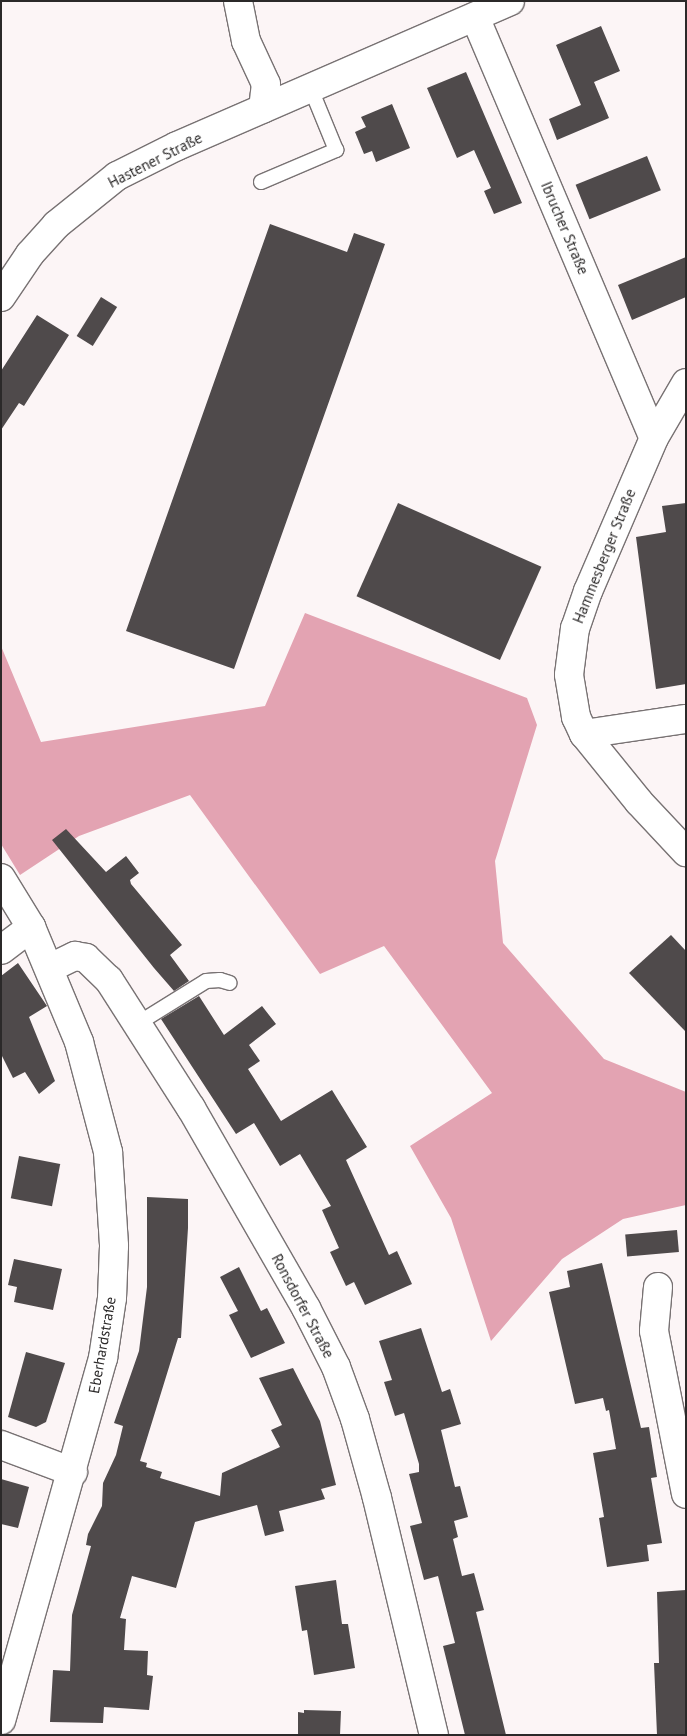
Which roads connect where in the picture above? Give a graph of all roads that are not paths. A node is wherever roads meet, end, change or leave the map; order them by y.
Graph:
1 (238, 1) edge
2 (510, 1) edge
3 (475, 18) junction
4 (311, 89) junction
5 (264, 109) junction
6 (261, 182) dead end
7 (1, 298) edge
8 (686, 383) edge
9 (654, 438) junction
10 (686, 719) edge
11 (584, 734) junction
12 (686, 852) edge
13 (1, 878) edge
14 (31, 927) junction
15 (1, 950) edge
16 (50, 968) junction
17 (230, 983) dead end
18 (137, 1024) junction
19 (658, 1287) dead end
20 (1, 1445) edge
21 (73, 1472) junction
22 (686, 1494) edge
23 (1, 1720) edge
24 (434, 1735) edge

1 - 5 main road
2 - 3 main road, Hastener Straße
3 - 4 main road, Hastener Straße
3 - 9 main road, Ibrucher Straße
4 - 5 main road, Hastener Straße
4 - 6 lane
5 - 7 main road, Hastener Straße
8 - 9 main road, Hammesberger Straße
9 - 11 main road, Hammesberger Straße
10 - 11 main road
11 - 12 main road, Hammesberger Straße
13 - 14 main road
14 - 15 main road
14 - 16 main road
16 - 18 main road, Ronsdorfer Straße
16 - 21 main road, Eberhardstraße
17 - 18 lane
18 - 24 main road, Ronsdorfer Straße
19 - 22 main road
20 - 21 main road
21 - 23 main road, Eberhardstraße

